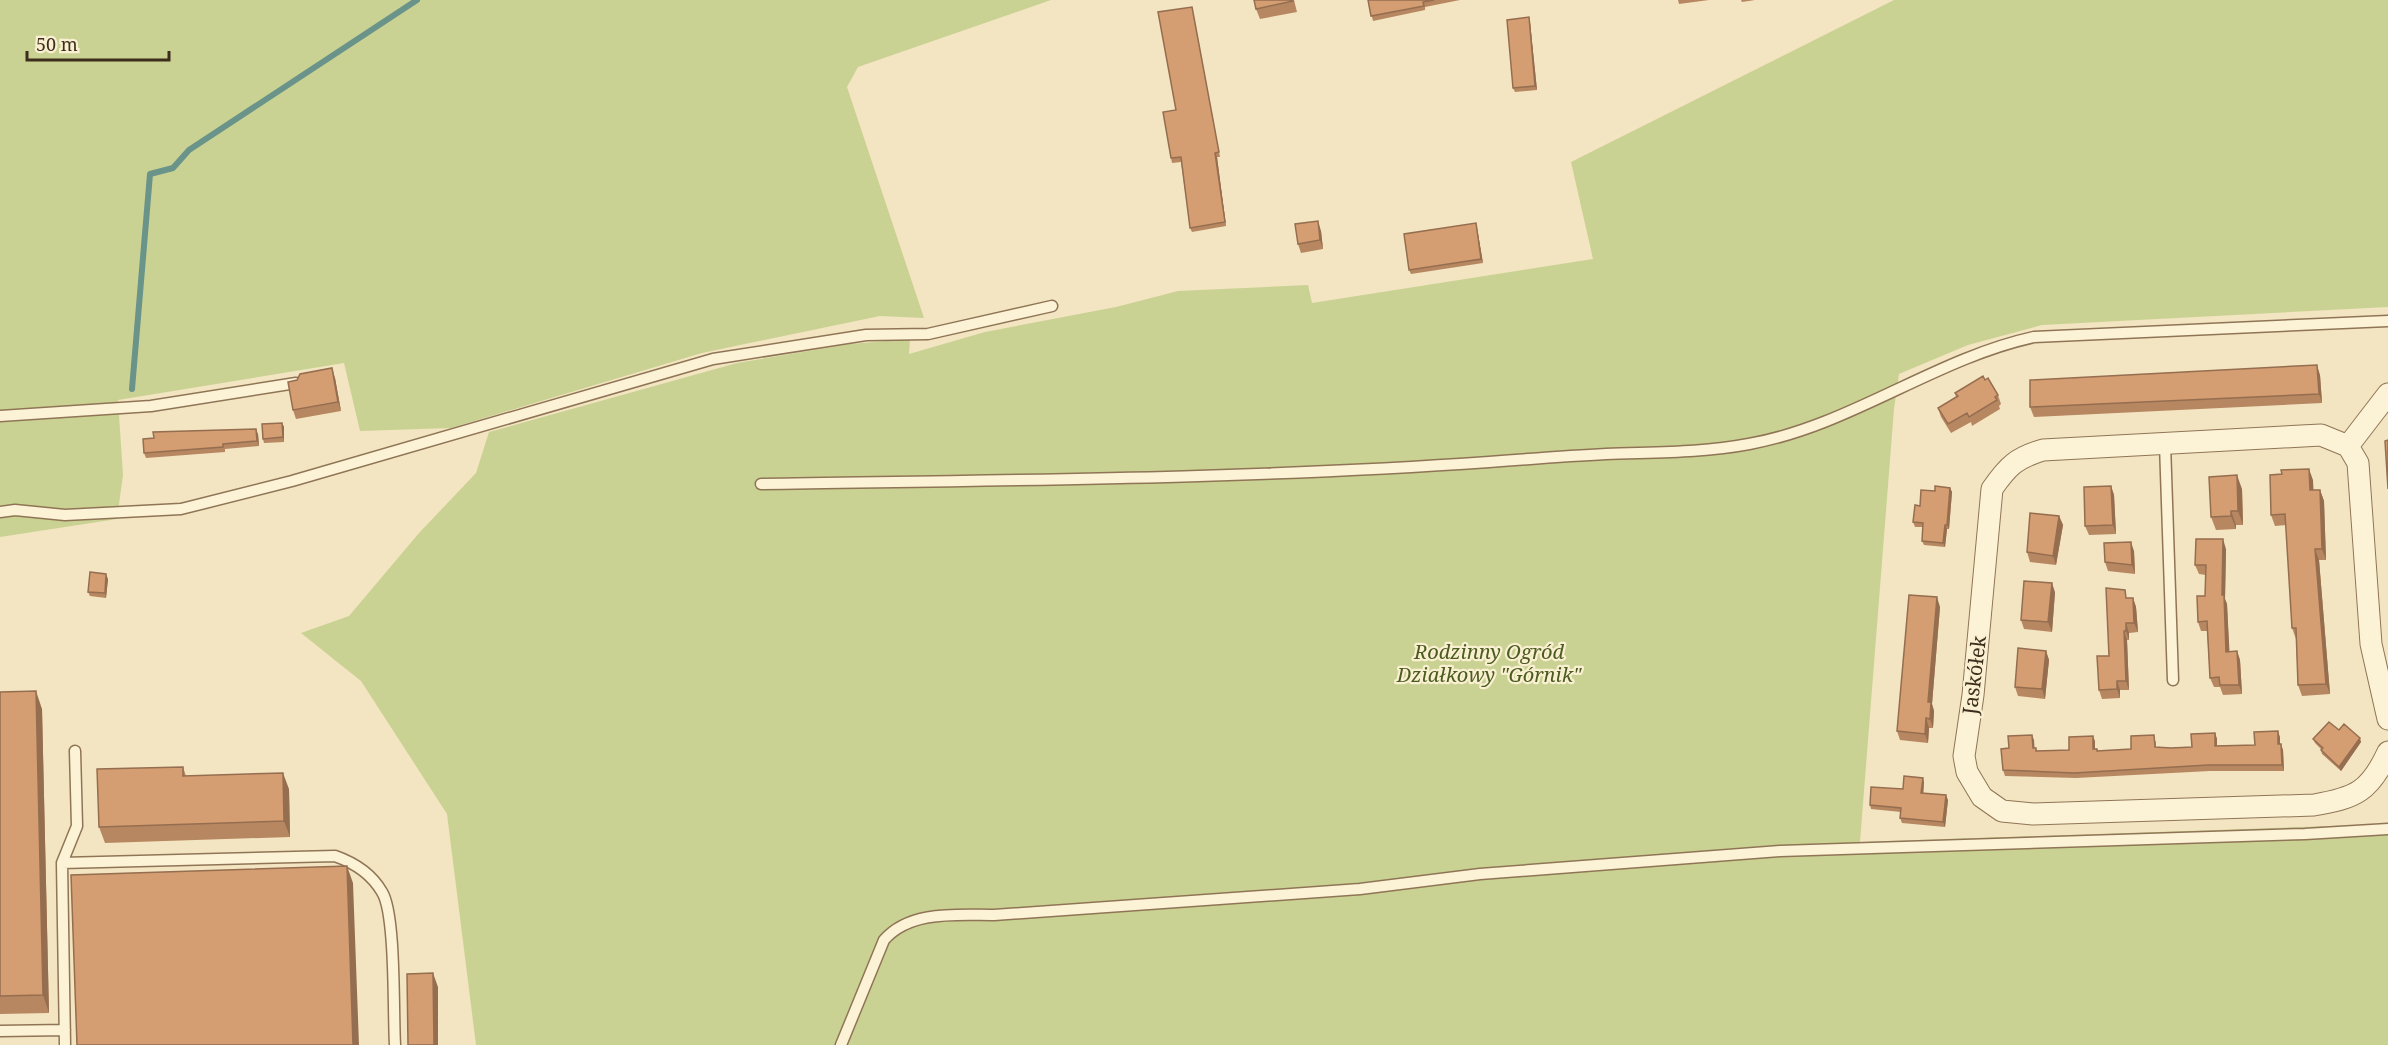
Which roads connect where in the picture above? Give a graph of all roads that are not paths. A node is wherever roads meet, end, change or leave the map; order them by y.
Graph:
1 (1052, 306) dead end
2 (2388, 321) edge
3 (296, 383) edge
4 (2388, 394) edge
5 (0, 416) edge
6 (2165, 444) junction
7 (2348, 446) junction
8 (762, 484) dead end
9 (0, 512) edge
10 (2173, 680) dead end
11 (2388, 719) edge
12 (75, 751) dead end
13 (2388, 752) edge
14 (2388, 829) edge
15 (62, 863) junction
16 (65, 1030) junction
17 (0, 1031) edge
18 (65, 1045) edge
19 (394, 1045) edge
20 (841, 1045) edge

1 - 9 lane
2 - 8 lane
3 - 5 lane
4 - 7 street
6 - 7 street, Jaskółek
6 - 10 lane
6 - 13 street, Jaskółek
7 - 11 street
12 - 15 lane
14 - 20 lane
15 - 16 lane
15 - 19 lane
16 - 17 lane
16 - 18 lane

